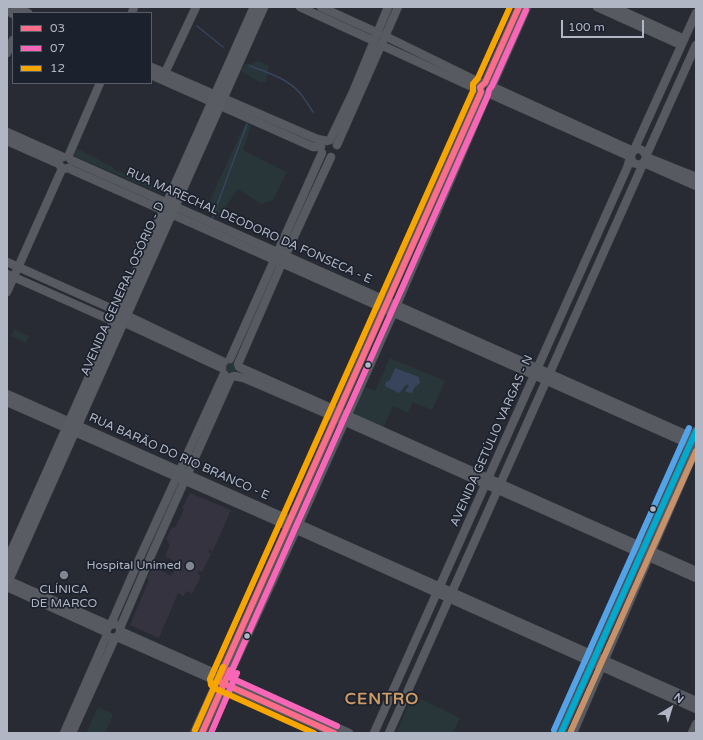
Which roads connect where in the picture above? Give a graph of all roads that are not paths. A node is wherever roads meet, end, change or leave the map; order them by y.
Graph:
1 (15, 7) edge
2 (196, 7) edge
3 (255, 7) edge
4 (263, 7) edge
5 (300, 7) edge
6 (320, 7) edge
7 (388, 7) edge
8 (398, 7) edge
9 (519, 7) edge
10 (527, 7) edge
11 (596, 7) edge
12 (614, 7) edge
13 (309, 9) edge
14 (26, 11) edge
15 (696, 13) edge
16 (380, 39) junction
17 (12, 42) edge
18 (683, 42) junction
19 (695, 48) edge
20 (7, 53) edge
21 (152, 68) edge
22 (152, 75) edge
23 (163, 76) junction
24 (100, 84) edge
25 (486, 89) junction
26 (217, 100) junction
27 (8, 136) edge
28 (331, 142) junction
29 (322, 150) junction
30 (632, 154) junction
31 (331, 157) junction
32 (645, 160) junction
33 (65, 162) junction
34 (696, 177) edge
35 (696, 186) edge
36 (169, 209) junction
37 (276, 256) junction
38 (284, 259) junction
39 (7, 262) edge
40 (18, 267) junction
41 (10, 276) edge
42 (70, 291) junction
43 (7, 292) edge
44 (66, 300) junction
45 (385, 305) junction
46 (394, 309) junction
47 (121, 318) junction
48 (238, 366) junction
49 (228, 369) junction
50 (535, 371) junction
51 (547, 377) junction
52 (7, 394) edge
53 (12, 401) edge
54 (323, 407) junction
55 (342, 416) junction
56 (72, 427) junction
57 (695, 441) edge
58 (182, 476) junction
59 (487, 481) junction
60 (500, 487) junction
61 (294, 525) junction
62 (646, 552) junction
63 (139, 561) junction
64 (7, 563) edge
65 (147, 564) junction
66 (696, 571) edge
67 (696, 578) edge
68 (7, 582) edge
69 (438, 590) junction
70 (450, 595) junction
71 (108, 629) junction
72 (118, 634) junction
73 (594, 660) junction
74 (604, 665) junction
75 (222, 680) junction
76 (696, 701) edge
77 (696, 709) edge
78 (696, 724) edge
79 (64, 733) edge
80 (72, 733) edge
81 (194, 733) edge
82 (202, 733) edge
83 (334, 733) edge
84 (349, 733) edge
85 (374, 733) edge
86 (389, 733) edge
87 (561, 733) edge
88 (573, 733) edge
89 (692, 733) edge

1 - 14 street
2 - 23 street
3 - 26 main road, AVENIDA GENERAL OSÓRIO - D
4 - 26 main road, AVENIDA GENERAL OSÓRIO - D
5 - 13 street
6 - 16 street
7 - 16 street
8 - 16 street
9 - 25 street
10 - 25 street
11 - 18 street
12 - 18 street
13 - 16 street
15 - 18 street, AVENIDA GETÚLIO VARGAS - N
16 - 25 street
16 - 28 street
17 - 20 street
18 - 30 street, AVENIDA GETÚLIO VARGAS - N
19 - 32 street, AVENIDA GETÚLIO VARGAS - N
21 - 23 street
22 - 23 street
23 - 26 street
24 - 33 street
25 - 30 street
25 - 45 street
25 - 46 street
26 - 28 street
26 - 29 street
26 - 36 main road, AVENIDA GENERAL OSÓRIO - D
27 - 33 street, RUA MARECHAL DEODORO DA FONSECA - E
28 - 29 street
28 - 31 street
29 - 31 street
29 - 37 street
30 - 32 street
30 - 32 street
30 - 50 street, AVENIDA GETÚLIO VARGAS - N
31 - 38 street
32 - 34 street
32 - 35 street
32 - 51 street, AVENIDA GETÚLIO VARGAS - N
33 - 36 street, RUA MARECHAL DEODORO DA FONSECA - E
33 - 40 street
36 - 37 street, RUA MARECHAL DEODORO DA FONSECA - E
36 - 47 main road, AVENIDA GENERAL OSÓRIO - D
37 - 38 street, RUA MARECHAL DEODORO DA FONSECA - E
37 - 49 street
38 - 45 street, RUA MARECHAL DEODORO DA FONSECA - E
38 - 48 street
39 - 40 street
40 - 41 street
40 - 42 street
41 - 43 street
41 - 44 street
42 - 44 street
42 - 47 street
44 - 47 street
45 - 46 street, RUA MARECHAL DEODORO DA FONSECA - E
45 - 55 street
46 - 50 street, RUA MARECHAL DEODORO DA FONSECA - E
46 - 55 street
47 - 49 street
47 - 56 main road, AVENIDA GENERAL OSÓRIO - D
48 - 49 street
48 - 49 street
48 - 54 street
49 - 54 street
49 - 58 street
50 - 51 street, RUA MARECHAL DEODORO DA FONSECA - E
50 - 59 street, AVENIDA GETÚLIO VARGAS - N
51 - 57 street, RUA MARECHAL DEODORO DA FONSECA - E
51 - 60 street, AVENIDA GETÚLIO VARGAS - N
52 - 53 street, RUA BARÃO DO RIO BRANCO - E
53 - 56 street, RUA BARÃO DO RIO BRANCO - E
54 - 55 street
55 - 59 street
55 - 61 street
56 - 58 street, RUA BARÃO DO RIO BRANCO - E
56 - 64 main road, AVENIDA GENERAL OSÓRIO - D
56 - 68 main road, AVENIDA GENERAL OSÓRIO - D
57 - 62 street
58 - 61 street, RUA BARÃO DO RIO BRANCO - E
58 - 63 street
58 - 65 street
59 - 60 street
59 - 69 street, AVENIDA GETÚLIO VARGAS - N
60 - 62 street
60 - 70 street, AVENIDA GETÚLIO VARGAS - N
61 - 69 street, RUA BARÃO DO RIO BRANCO - E
61 - 75 street
62 - 66 street
62 - 67 street
62 - 73 street
62 - 74 street
63 - 65 street
63 - 71 street
65 - 72 street
68 - 71 street
69 - 70 street, RUA BARÃO DO RIO BRANCO - E
69 - 85 street, AVENIDA GETÚLIO VARGAS - N
70 - 73 street, RUA BARÃO DO RIO BRANCO - E
70 - 86 street, AVENIDA GETÚLIO VARGAS - N
71 - 72 street
71 - 72 street
71 - 79 street
72 - 75 street
72 - 80 street
73 - 74 street, RUA BARÃO DO RIO BRANCO - E
73 - 87 street
74 - 76 street
74 - 77 street
74 - 88 street
75 - 81 street
75 - 82 street
75 - 83 street
75 - 84 street
78 - 89 street

